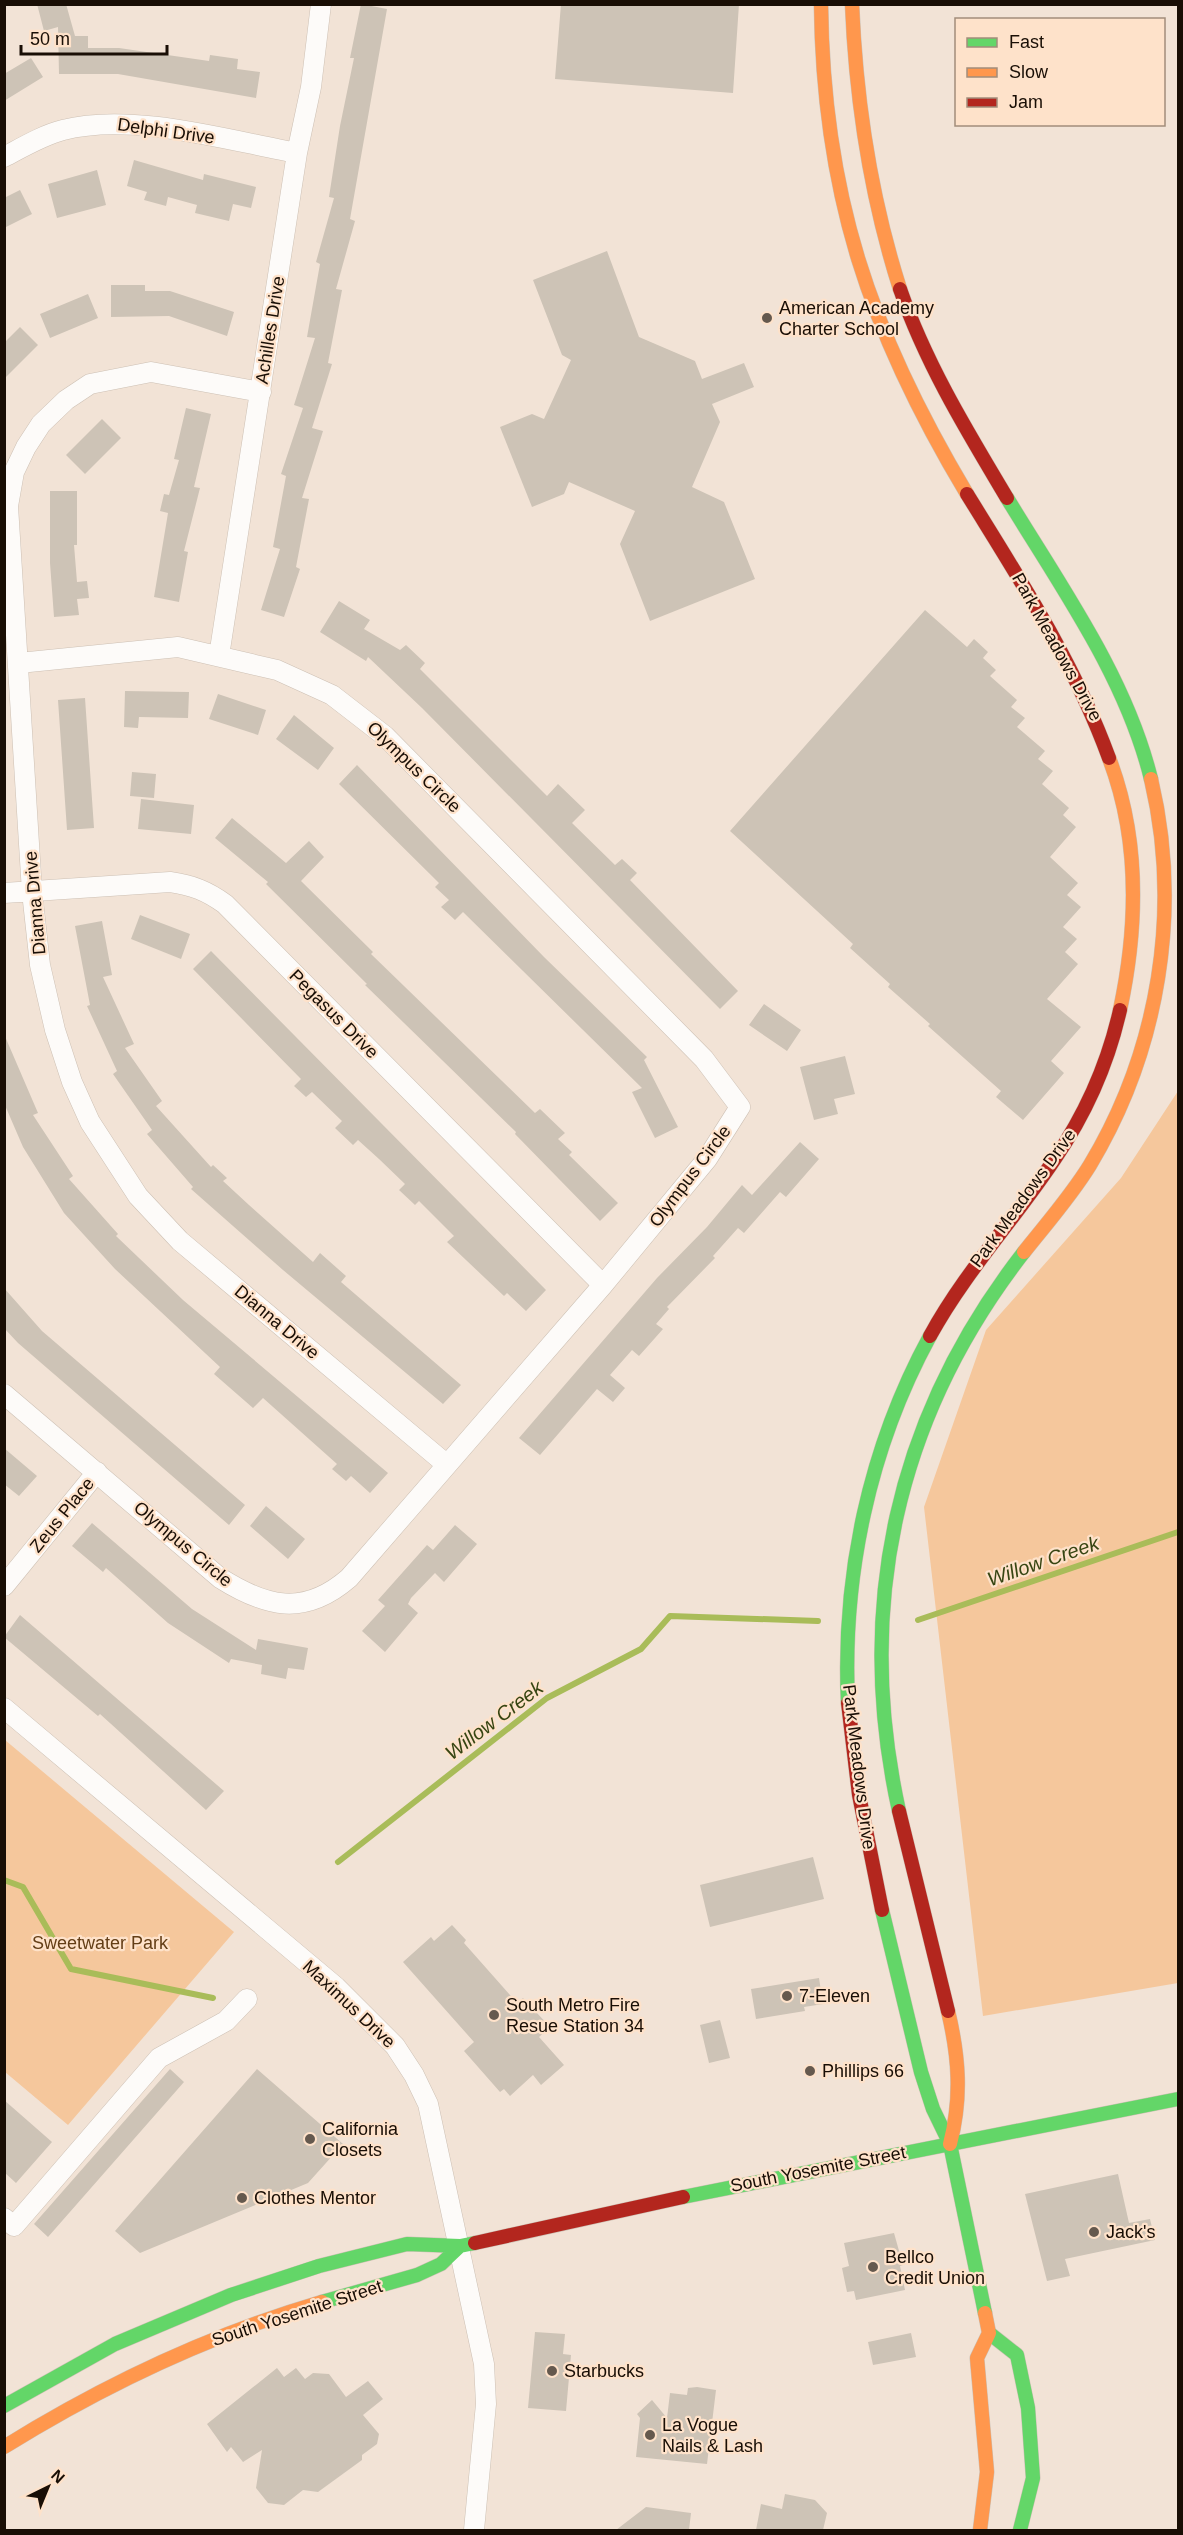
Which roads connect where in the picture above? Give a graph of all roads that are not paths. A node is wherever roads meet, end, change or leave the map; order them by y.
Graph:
1 (321, 4) edge
2 (821, 4) edge
3 (852, 4) edge
4 (297, 153) junction
5 (4, 157) edge
6 (261, 392) junction
7 (219, 656) junction
8 (19, 663) junction
9 (32, 892) junction
10 (4, 893) edge
11 (603, 1286) junction
12 (4, 1394) edge
13 (446, 1464) junction
14 (96, 1472) junction
15 (4, 1586) edge
16 (4, 1708) edge
17 (248, 1999) dead end
18 (1179, 2099) edge
19 (951, 2144) junction
20 (4, 2218) edge
21 (459, 2246) junction
22 (989, 2333) junction
23 (978, 2367) junction
24 (4, 2406) edge
25 (4, 2447) edge
26 (1000, 2490) dead end
27 (474, 2530) edge
28 (980, 2530) edge
29 (1020, 2530) edge

1 - 4 street, Achilles Drive
2 - 19 main road, Park Meadows Drive
3 - 19 main road, Park Meadows Drive
4 - 5 street, Delphi Drive
4 - 6 street, Achilles Drive
6 - 7 street, Achilles Drive
6 - 8 street, Dianna Drive
7 - 8 street, Olympus Circle
7 - 11 street, Olympus Circle
8 - 9 street, Dianna Drive
9 - 10 street, Pegasus Drive
9 - 11 street, Pegasus Drive
9 - 13 street, Dianna Drive
11 - 13 street, Olympus Circle
12 - 14 street, Olympus Circle
13 - 14 street, Olympus Circle
14 - 15 street, Zeus Place
16 - 21 street, Maximus Drive
17 - 20 street
18 - 19 main road, South Yosemite Street
19 - 21 main road, South Yosemite Street
19 - 22 main road, Park Meadows Drive
21 - 24 main road, South Yosemite Street
21 - 25 main road, South Yosemite Street
21 - 27 street, Maximus Drive
22 - 23 main road
22 - 29 main road
23 - 26 main road
23 - 28 main road

